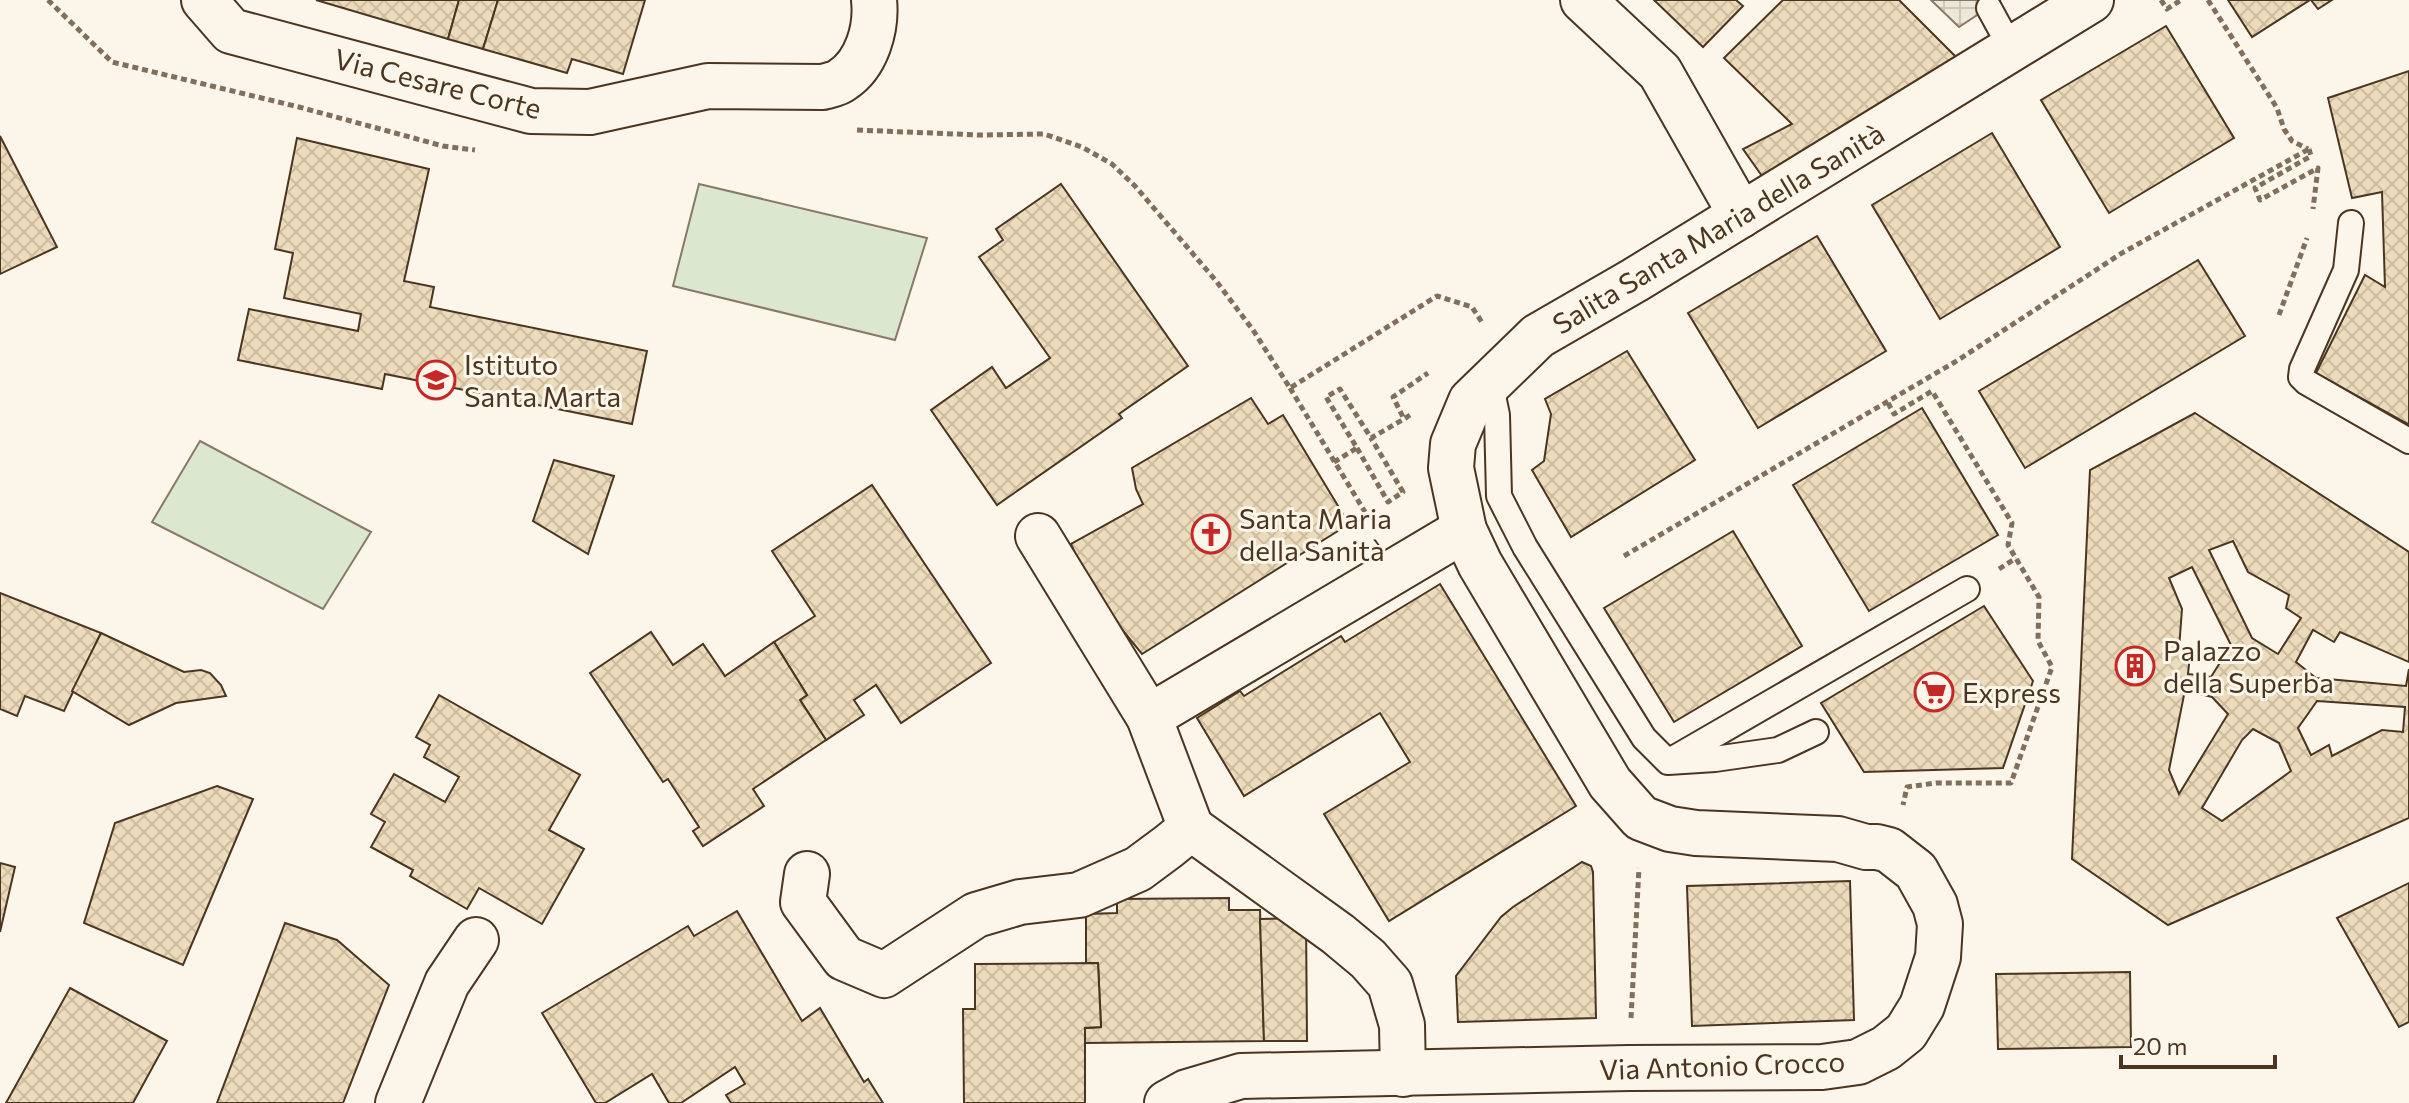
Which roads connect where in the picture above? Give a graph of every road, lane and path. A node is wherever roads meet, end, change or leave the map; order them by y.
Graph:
1 (48, 0) edge
2 (874, 0) edge
3 (1583, 0) edge
4 (2091, 0) edge
5 (2161, 0) edge
6 (2181, 0) edge
7 (2208, 0) edge
8 (1989, 8) dead end
9 (222, 10) edge
10 (2012, 50) junction
11 (856, 130) dead end
12 (2309, 149) junction
13 (486, 151) dead end
14 (2313, 212) dead end
15 (1741, 215) junction
16 (2351, 223) dead end
17 (2311, 227) dead end
18 (1484, 325) dead end
19 (2307, 359) junction
20 (1430, 372) dead end
21 (1290, 388) junction
22 (1477, 397) junction
23 (1888, 403) junction
24 (1404, 419) junction
25 (1371, 438) junction
26 (2409, 441) edge
27 (1357, 448) junction
28 (1334, 462) junction
29 (1365, 512) dead end
30 (1464, 530) junction
31 (1038, 536) dead end
32 (1624, 556) dead end
33 (1967, 589) dead end
34 (1149, 717) junction
35 (1816, 732) dead end
36 (1668, 762) junction
37 (1902, 817) dead end
38 (1641, 818) junction
39 (1191, 828) junction
40 (807, 874) dead end
41 (476, 940) dead end
42 (1629, 1068) junction
43 (1403, 1074) junction
44 (398, 1103) edge
45 (1167, 1103) edge

1 - 13 path
2 - 9 street, Via Cesare Corte
3 - 15 street
4 - 10 street, Salita Santa Maria della Sanità
5 - 6 path
7 - 12 path
8 - 10 lane
10 - 15 street, Salita Santa Maria della Sanità
11 - 21 path
12 - 14 path
12 - 23 path
15 - 22 street, Salita Santa Maria della Sanità
16 - 19 lane
17 - 19 path
18 - 21 path
19 - 26 lane
20 - 24 path
21 - 28 path
22 - 24 path
22 - 30 street, Salita Santa Maria della Sanità
22 - 36 lane
23 - 32 path
23 - 37 path
24 - 25 path
25 - 27 path
25 - 27 path
27 - 28 path
28 - 29 path
30 - 34 street
30 - 38 street
31 - 34 street
33 - 36 lane
34 - 39 street
35 - 36 lane
38 - 42 path
38 - 42 street, Via Antonio Crocco
39 - 40 street
39 - 43 street
41 - 44 street
42 - 43 street, Via Antonio Crocco
43 - 45 street, Via Antonio Crocco

